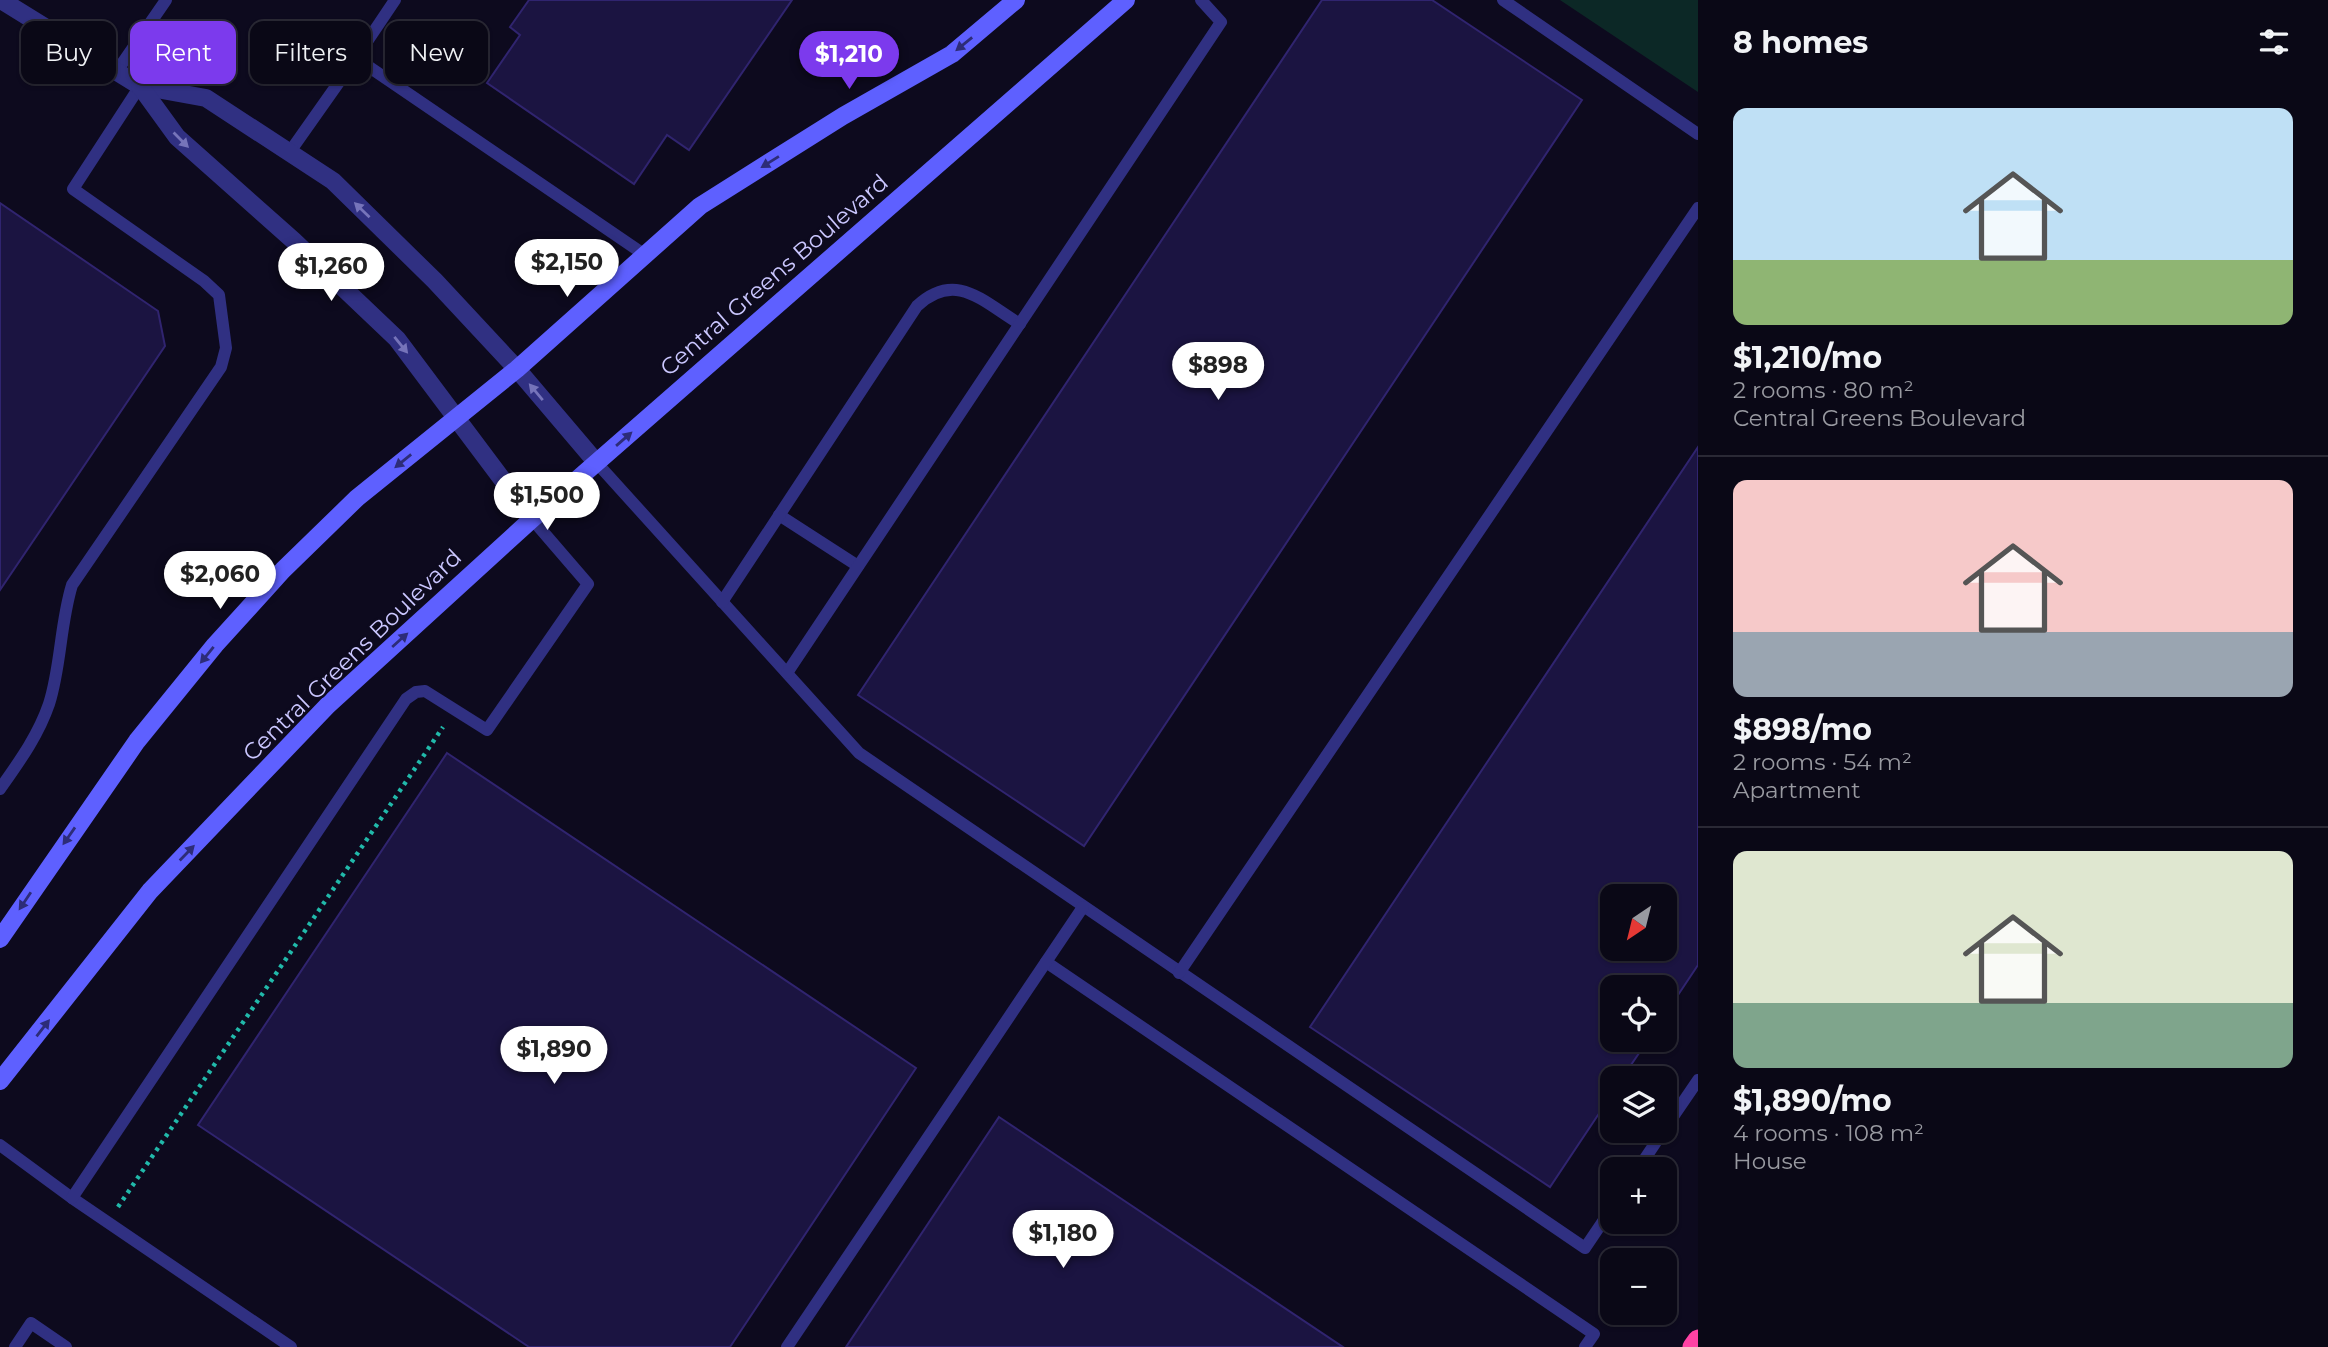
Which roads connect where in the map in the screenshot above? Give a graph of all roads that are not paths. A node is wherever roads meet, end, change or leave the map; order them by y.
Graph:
1 (1, 0) edge
2 (166, 0) edge
3 (395, 0) edge
4 (1016, 0) edge
5 (1126, 0) edge
6 (1201, 0) edge
7 (1503, 0) edge
8 (371, 36) edge
9 (371, 68) edge
10 (117, 71) junction
11 (338, 84) edge
12 (141, 86) junction
13 (1698, 134) edge
14 (289, 153) junction
15 (1698, 208) edge
16 (645, 255) junction
17 (1020, 324) junction
18 (517, 369) junction
19 (456, 418) junction
20 (596, 463) junction
21 (779, 515) junction
22 (532, 519) junction
23 (858, 566) junction
24 (722, 602) junction
25 (787, 673) junction
26 (0, 789) edge
27 (1083, 907) junction
28 (0, 939) edge
29 (1046, 962) junction
30 (1179, 972) junction
31 (1698, 1080) edge
32 (0, 1081) edge
33 (1677, 1111) edge
34 (0, 1145) edge
35 (72, 1198) junction
36 (1600, 1226) edge
37 (1698, 1340) edge
38 (15, 1347) edge
39 (66, 1347) edge
40 (291, 1347) edge
41 (787, 1347) edge
42 (1586, 1347) edge
43 (1693, 1347) edge

1 - 10 street
2 - 10 lane
3 - 8 lane
4 -> 16 street
20 -> 5 street, Central Greens Boulevard
6 - 17 lane
7 - 13 lane
9 - 16 lane
10 - 12 street
11 - 14 lane
12 - 14 street
12 -> 19 street
12 - 26 lane
18 -> 14 street
15 - 30 lane
16 - 18 street
17 - 21 lane
17 - 23 lane
18 - 19 street
20 -> 18 street
19 - 22 street
19 -> 28 street
20 - 22 street, Central Greens Boulevard
20 - 24 lane
21 - 23 lane
21 - 24 lane
32 -> 22 street, Central Greens Boulevard
22 - 35 lane
23 - 25 lane
24 - 25 lane
25 - 27 lane
27 - 29 lane
27 - 30 lane
29 - 41 lane
29 - 42 lane
30 - 36 lane
31 - 33 lane
34 - 35 lane
35 - 40 lane
37 - 43 highway
38 - 39 lane

